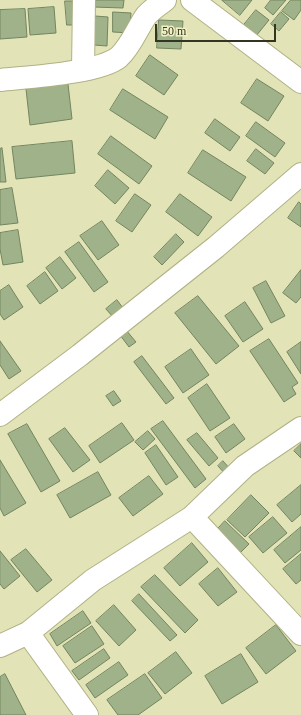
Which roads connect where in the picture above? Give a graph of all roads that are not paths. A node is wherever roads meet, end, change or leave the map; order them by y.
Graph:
1 (84, 0) edge
2 (165, 0) edge
3 (192, 0) edge
4 (83, 70) junction
5 (0, 80) edge
6 (301, 82) edge
7 (301, 174) edge
8 (0, 415) edge
9 (301, 428) edge
10 (192, 517) junction
11 (28, 633) junction
12 (301, 634) edge
13 (0, 646) edge
14 (87, 715) edge

1 - 4 street
2 - 4 street
3 - 6 street
4 - 5 street
7 - 8 street
9 - 10 street
10 - 11 street
10 - 12 street
11 - 13 street
11 - 14 street

